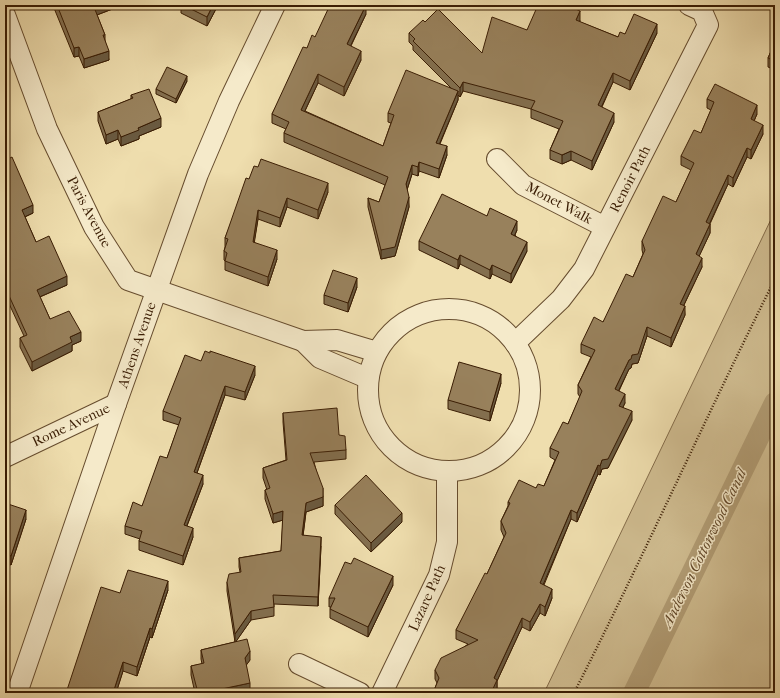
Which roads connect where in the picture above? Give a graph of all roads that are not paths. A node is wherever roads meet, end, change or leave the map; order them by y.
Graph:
1 (275, 5) edge
2 (689, 5) edge
3 (5, 15) edge
4 (497, 160) dead end
5 (605, 227) junction
6 (156, 289) junction
7 (303, 341) junction
8 (515, 343) junction
9 (377, 352) junction
10 (367, 378) junction
11 (116, 404) junction
12 (5, 457) edge
13 (447, 472) junction
14 (299, 664) dead end
15 (18, 693) edge
16 (360, 693) edge
17 (382, 693) edge

1 - 6 street, Athens Avenue
2 - 5 street, Renoir Path
3 - 6 street, Paris Avenue
4 - 5 street, Monet Walk
5 - 8 street, Renoir Path
6 - 7 street, Paris Avenue
6 - 11 street, Athens Avenue
7 - 9 street, Paris Avenue
7 - 10 street, Paris Avenue
8 - 9 street
8 - 13 street
9 - 10 street
10 - 13 street
11 - 12 street, Rome Avenue
11 - 15 street, Athens Avenue
13 - 17 street, Lazare Path
14 - 16 street

